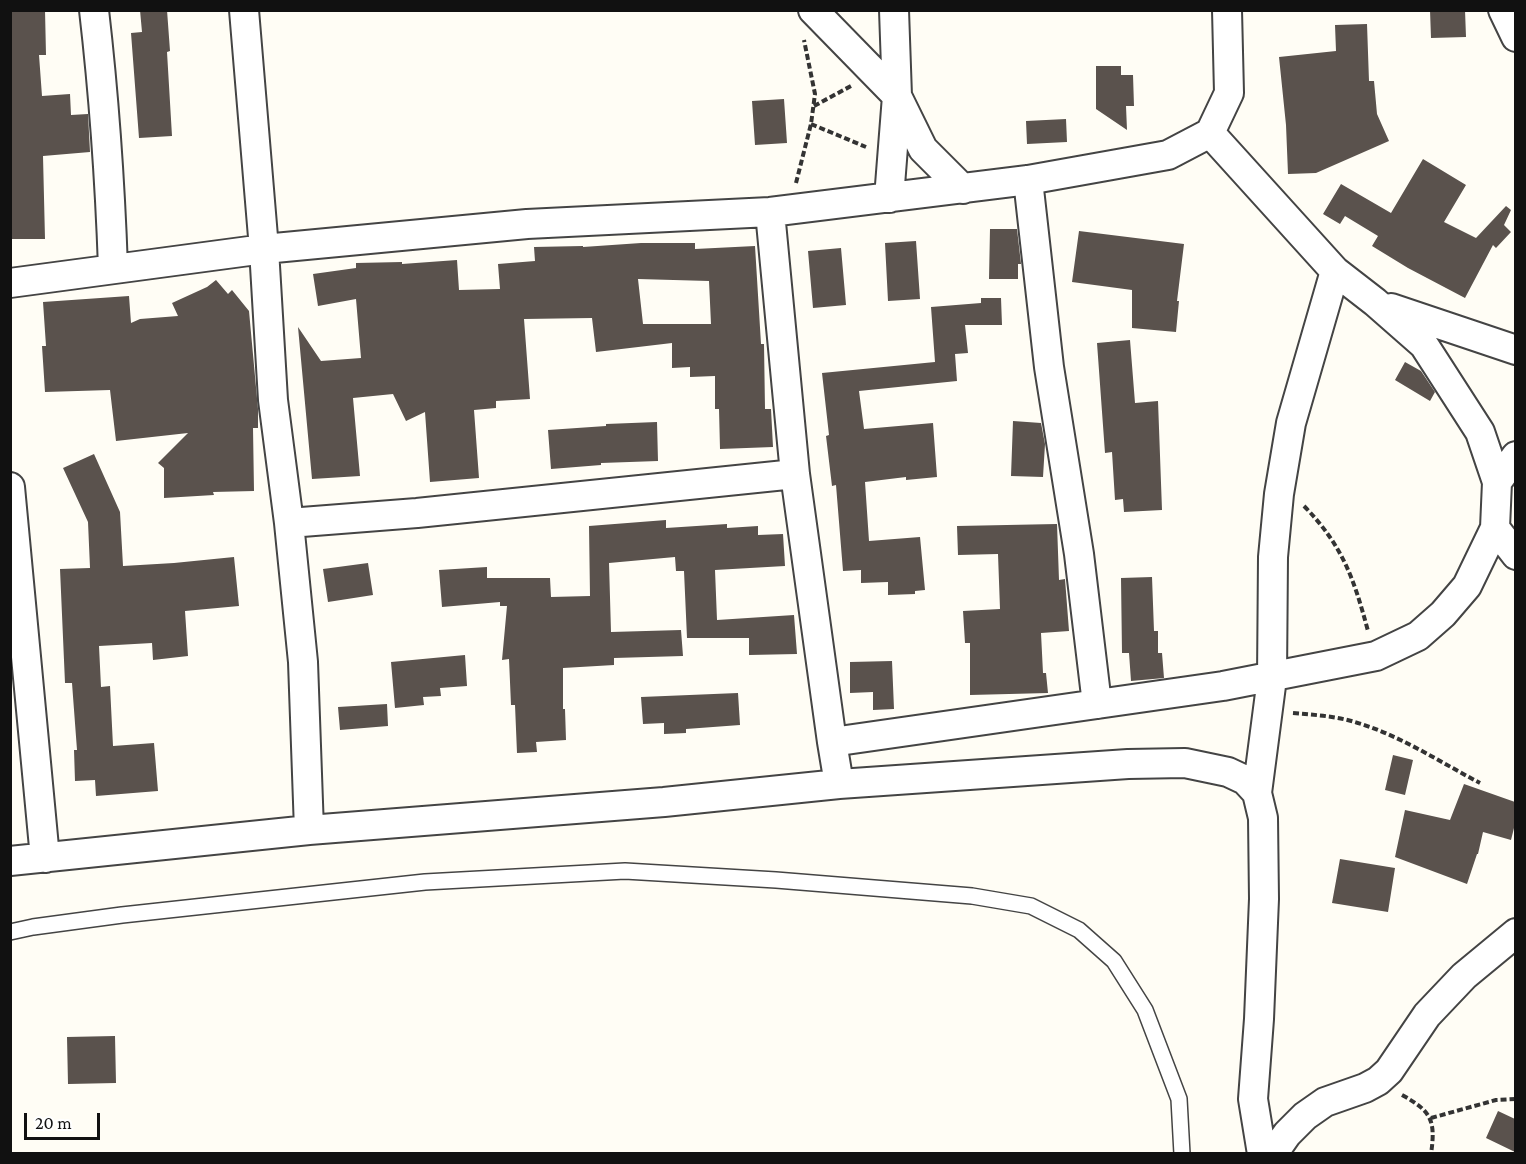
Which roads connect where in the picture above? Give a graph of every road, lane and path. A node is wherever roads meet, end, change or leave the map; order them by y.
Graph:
1 (94, 10) edge
2 (244, 10) edge
3 (894, 10) edge
4 (1227, 10) edge
5 (1503, 10) edge
6 (808, 23) edge
7 (1515, 37) edge
8 (877, 75) junction
9 (897, 96) junction
10 (814, 106) junction
11 (811, 124) junction
12 (1210, 133) junction
13 (891, 159) junction
14 (1028, 180) junction
15 (963, 189) junction
16 (888, 198) junction
17 (780, 211) junction
18 (264, 249) junction
19 (113, 268) junction
20 (1335, 271) junction
21 (10, 283) edge
22 (1375, 302) junction
23 (1515, 350) edge
24 (1515, 456) edge
25 (795, 474) junction
26 (1497, 482) junction
27 (10, 487) edge
28 (1279, 494) junction
29 (289, 523) junction
30 (1495, 528) junction
31 (1515, 555) edge
32 (1376, 656) junction
33 (1272, 678) junction
34 (1097, 704) junction
35 (1269, 711) junction
36 (832, 742) junction
37 (1480, 783) dead end
38 (839, 784) junction
39 (1257, 793) junction
40 (309, 830) junction
41 (45, 858) junction
42 (10, 861) edge
43 (10, 932) edge
44 (1515, 933) edge
45 (1378, 1081) junction
46 (1515, 1099) edge
47 (1431, 1118) junction
48 (1182, 1154) edge
49 (1262, 1154) edge
50 (1274, 1154) edge
51 (1431, 1154) edge

1 - 19 street
2 - 18 street
3 - 9 street
4 - 12 street
5 - 7 street
6 - 8 street
6 - 10 path
8 - 9 street
8 - 10 path
9 - 13 street
9 - 15 street
10 - 11 path
11 - 13 path
11 - 17 path
12 - 14 street
12 - 20 street
13 - 16 street
14 - 15 street
14 - 34 street
15 - 16 street
16 - 17 street
17 - 18 street
17 - 25 street
18 - 19 street
18 - 29 street
19 - 21 street
20 - 22 street
20 - 28 street
22 - 23 street
22 - 26 street
24 - 26 street
25 - 29 street
25 - 36 street
26 - 30 street
27 - 41 street
28 - 32 path
28 - 33 street
29 - 40 street
30 - 31 street
30 - 32 street
32 - 33 street
33 - 34 street
33 - 35 street
34 - 36 street
35 - 37 path
35 - 39 street
36 - 38 street
38 - 39 street
38 - 40 street
39 - 49 street
40 - 41 street
41 - 42 street
43 - 48 lane
44 - 45 street
45 - 47 path
45 - 50 street
46 - 47 path
47 - 51 path

